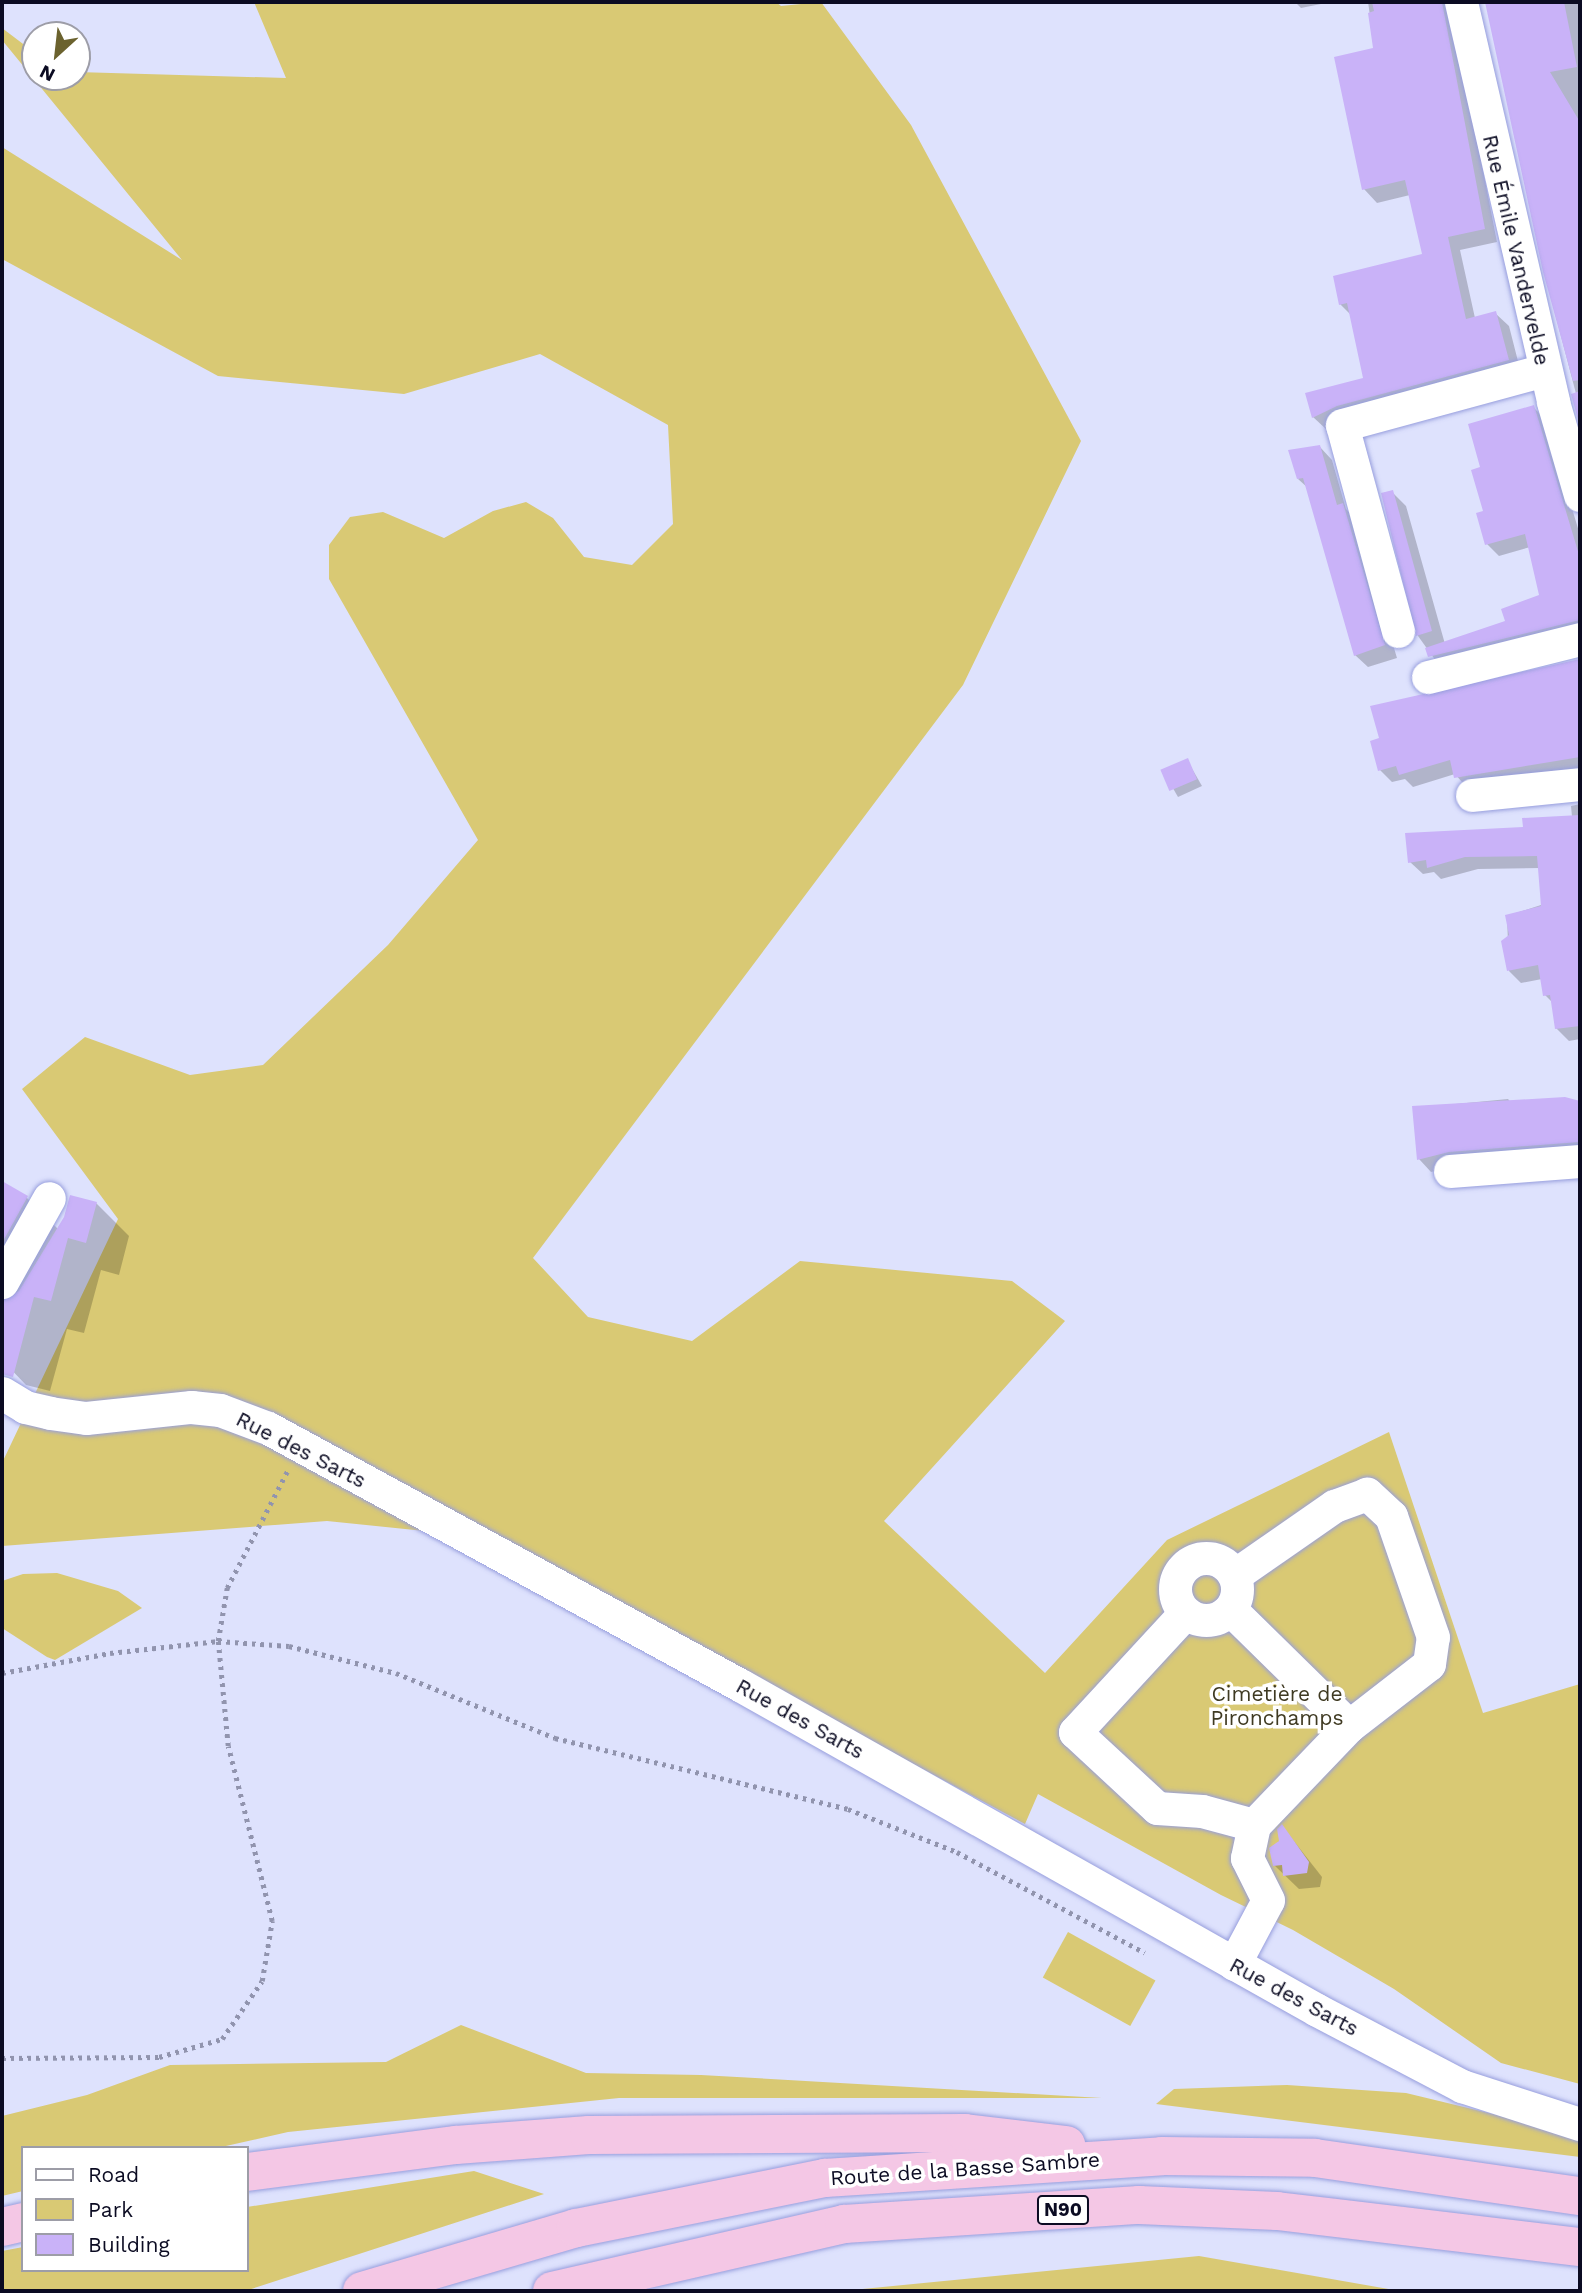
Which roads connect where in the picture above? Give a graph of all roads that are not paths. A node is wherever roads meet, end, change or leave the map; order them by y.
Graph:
1 (1461, 2) edge
2 (1545, 370) junction
3 (1580, 495) edge
4 (1398, 631) dead end
5 (1580, 639) edge
6 (1428, 677) dead end
7 (1580, 784) edge
8 (1472, 795) dead end
9 (1580, 1161) edge
10 (1450, 1171) dead end
11 (49, 1198) dead end
12 (2, 1282) edge
13 (2, 1393) edge
14 (1236, 1574) junction
15 (1230, 1609) junction
16 (1185, 1613) junction
17 (1349, 1726) junction
18 (1254, 1825) junction
19 (1234, 1964) junction
20 (1580, 2124) edge
21 (1162, 2156) junction
22 (1315, 2158) junction
23 (1580, 2170) edge
24 (248, 2172) edge
25 (1580, 2196) edge
26 (21, 2222) edge
27 (1421, 2225) junction
28 (2, 2227) edge
29 (1580, 2247) edge
30 (1580, 2263) edge
31 (362, 2291) edge
32 (552, 2291) edge

1 - 2 street, Rue Émile Vandervelde
2 - 3 street, Rue Émile Vandervelde
2 - 4 street
5 - 6 street
7 - 8 street
9 - 10 street
11 - 12 street
13 - 19 street, Rue des Sarts
14 - 15 street
14 - 16 street
14 - 17 street
15 - 16 street
15 - 17 street
16 - 18 street
17 - 18 street
18 - 19 street
19 - 20 street, Rue des Sarts
21 - 22 highway, Route de la Basse Sambre / N90
21 - 24 highway
21 - 31 highway, Route de la Basse Sambre / N90
22 - 23 highway
22 - 25 highway, Route de la Basse Sambre / N90
26 - 28 highway
27 - 29 highway, N90
27 - 30 highway
27 - 32 highway, N90

